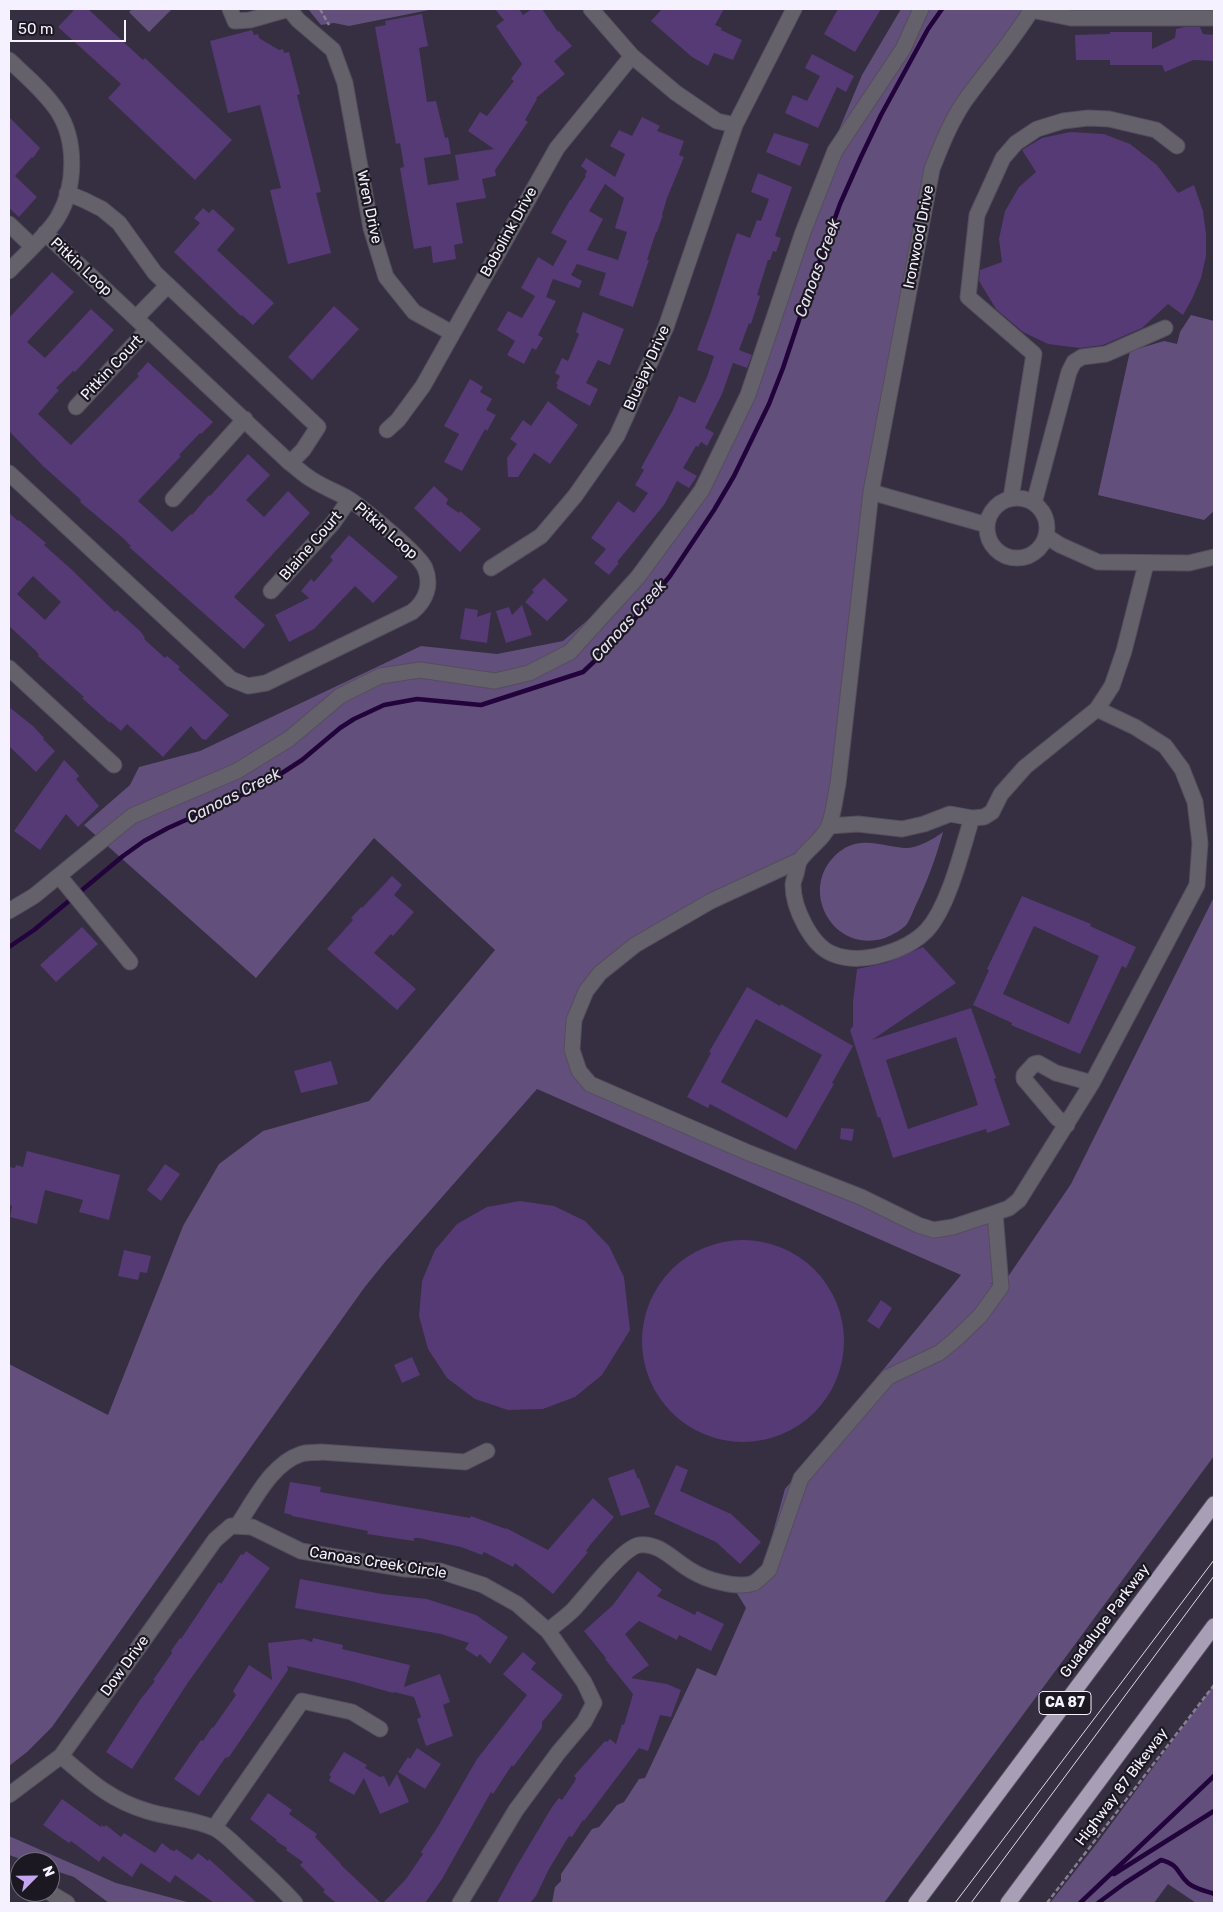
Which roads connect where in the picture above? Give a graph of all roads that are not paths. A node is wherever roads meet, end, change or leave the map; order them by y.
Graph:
1 (230, 9) edge
2 (289, 9) edge
3 (591, 9) edge
4 (794, 9) edge
5 (922, 9) edge
6 (1032, 10) edge
7 (1214, 18) edge
8 (632, 56) junction
9 (9, 60) edge
10 (735, 125) junction
11 (1177, 146) dead end
12 (67, 193) junction
13 (9, 224) edge
14 (45, 233) junction
15 (32, 246) junction
16 (9, 271) edge
17 (168, 285) junction
18 (136, 318) junction
19 (1165, 328) dead end
20 (148, 329) junction
21 (452, 333) junction
22 (76, 407) dead end
23 (246, 419) junction
24 (387, 430) dead end
25 (290, 463) junction
26 (9, 473) edge
27 (871, 492) junction
28 (1011, 498) junction
29 (174, 499) dead end
30 (349, 500) junction
31 (1034, 503) junction
32 (987, 525) junction
33 (1046, 536) junction
34 (1214, 557) edge
35 (1146, 564) junction
36 (491, 568) dead end
37 (271, 591) dead end
38 (9, 668) edge
39 (1097, 709) junction
40 (114, 766) dead end
41 (972, 818) junction
42 (829, 826) junction
43 (800, 860) junction
44 (61, 878) junction
45 (9, 911) edge
46 (130, 962) dead end
47 (1092, 1083) junction
48 (1067, 1125) junction
49 (995, 1213) junction
50 (487, 1451) dead end
51 (1214, 1504) edge
52 (234, 1526) junction
53 (1214, 1626) edge
54 (548, 1631) junction
55 (380, 1729) dead end
56 (61, 1756) junction
57 (9, 1795) edge
58 (214, 1828) junction
59 (295, 1903) edge
60 (460, 1903) edge
61 (916, 1903) edge
62 (1008, 1903) edge

1 - 2 street
2 - 21 street, Wren Drive
3 - 8 street
4 - 10 street, Bluejay Drive
5 - 44 street
6 - 7 street
6 - 27 street, Ironwood Drive
8 - 10 street
8 - 21 street, Bobolink Drive
9 - 12 street
10 - 36 street, Bluejay Drive
11 - 28 street
12 - 14 street
12 - 17 street
13 - 15 street
14 - 15 street
14 - 18 street, Pitkin Loop
15 - 16 street
17 - 18 street
17 - 25 street
18 - 20 street, Pitkin Loop
19 - 31 street
20 - 22 street, Pitkin Court
20 - 23 street, Pitkin Loop
21 - 24 street, Bobolink Drive
23 - 25 street, Pitkin Loop
23 - 29 street
25 - 30 street, Pitkin Loop
26 - 30 street, Pitkin Loop
27 - 32 street
27 - 42 street, Ironwood Drive
28 - 31 street
28 - 32 street
30 - 37 street, Blaine Court
31 - 33 street
32 - 33 street
33 - 35 street
34 - 35 street
35 - 39 street
38 - 40 street
39 - 41 street
39 - 47 street
41 - 42 street
41 - 43 street
42 - 43 street
43 - 49 street
44 - 45 street
44 - 46 street
47 - 48 street
47 - 48 street
48 - 49 street
49 - 54 street
50 - 52 street, Dow Drive
51 - 61 highway, Guadalupe Parkway / CA 87
52 - 54 street, Canoas Creek Circle
52 - 56 street, Dow Drive
53 - 62 highway
54 - 60 street, Canoas Creek Circle
55 - 58 street
56 - 57 street, Dow Drive
56 - 58 street
58 - 59 street

